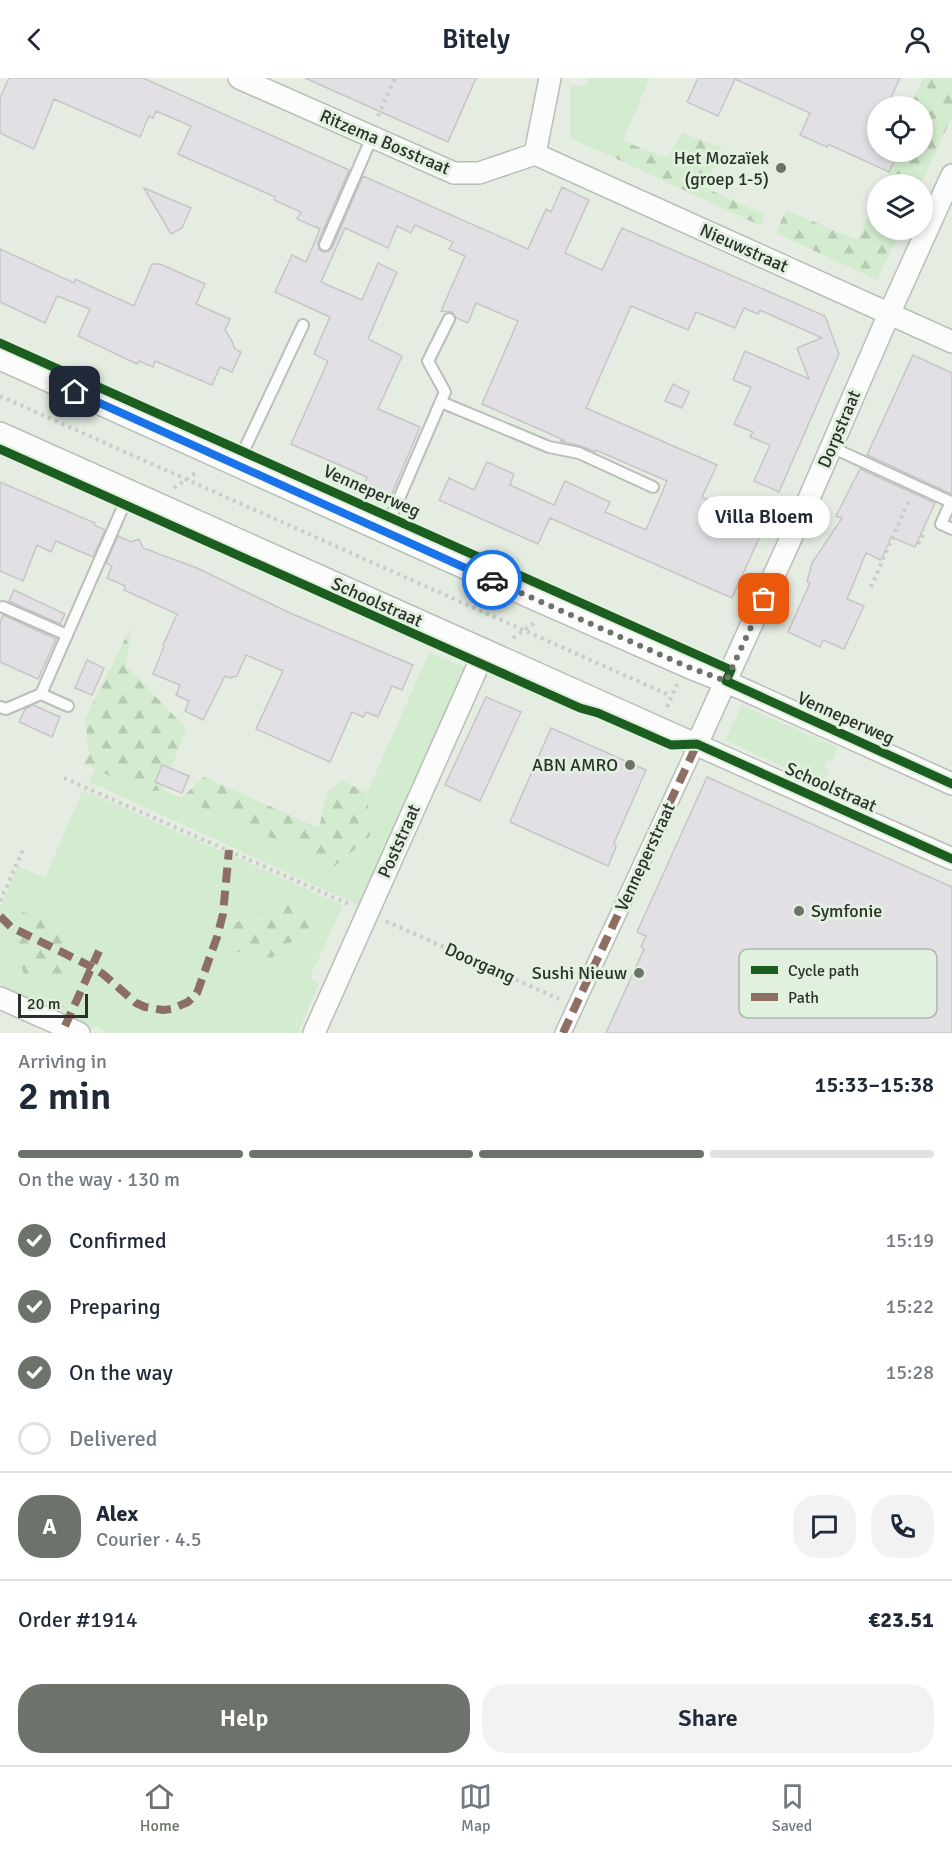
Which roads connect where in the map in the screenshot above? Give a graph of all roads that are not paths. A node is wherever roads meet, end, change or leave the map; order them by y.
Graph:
1 (239, 78) edge
2 (550, 78) edge
3 (270, 84) edge
4 (371, 136) junction
5 (536, 154) junction
6 (952, 175) edge
7 (325, 246) dead end
8 (889, 314) junction
9 (449, 319) dead end
10 (303, 325) dead end
11 (952, 342) edge
12 (0, 359) edge
13 (441, 402) junction
14 (0, 433) edge
15 (831, 447) junction
16 (228, 461) junction
17 (653, 487) dead end
18 (130, 491) junction
19 (952, 529) edge
20 (385, 531) junction
21 (3, 607) dead end
22 (67, 635) junction
23 (485, 650) junction
24 (726, 681) junction
25 (41, 694) junction
26 (68, 706) dead end
27 (0, 707) edge
28 (697, 744) junction
29 (952, 784) edge
30 (952, 859) edge
31 (0, 998) edge
32 (79, 1033) edge
33 (314, 1033) edge
34 (562, 1033) edge

1 - 3 street, Ritzema Bosstraat
2 - 5 street
3 - 4 street, Ritzema Bosstraat
4 - 5 street, Ritzema Bosstraat
4 - 7 lane
5 - 8 street, Nieuwstraat
6 - 8 street, Dorpstraat
8 - 11 street, Nieuwstraat
8 - 15 street, Dorpstraat
9 - 13 lane
10 - 16 lane
12 - 16 street, Venneperweg
13 - 17 lane
13 - 20 lane
14 - 18 street, Schoolstraat
15 - 19 lane
15 - 24 street, Dorpstraat
16 - 20 street, Venneperweg
18 - 22 lane
18 - 23 street, Schoolstraat
20 - 24 street, Venneperweg
21 - 22 lane
22 - 25 lane
23 - 28 street, Schoolstraat
23 - 33 street, Poststraat
24 - 28 street, Venneperstraat
24 - 29 street, Venneperweg
25 - 26 lane
25 - 27 lane
28 - 30 street, Schoolstraat
28 - 34 street, Venneperstraat
31 - 32 street

